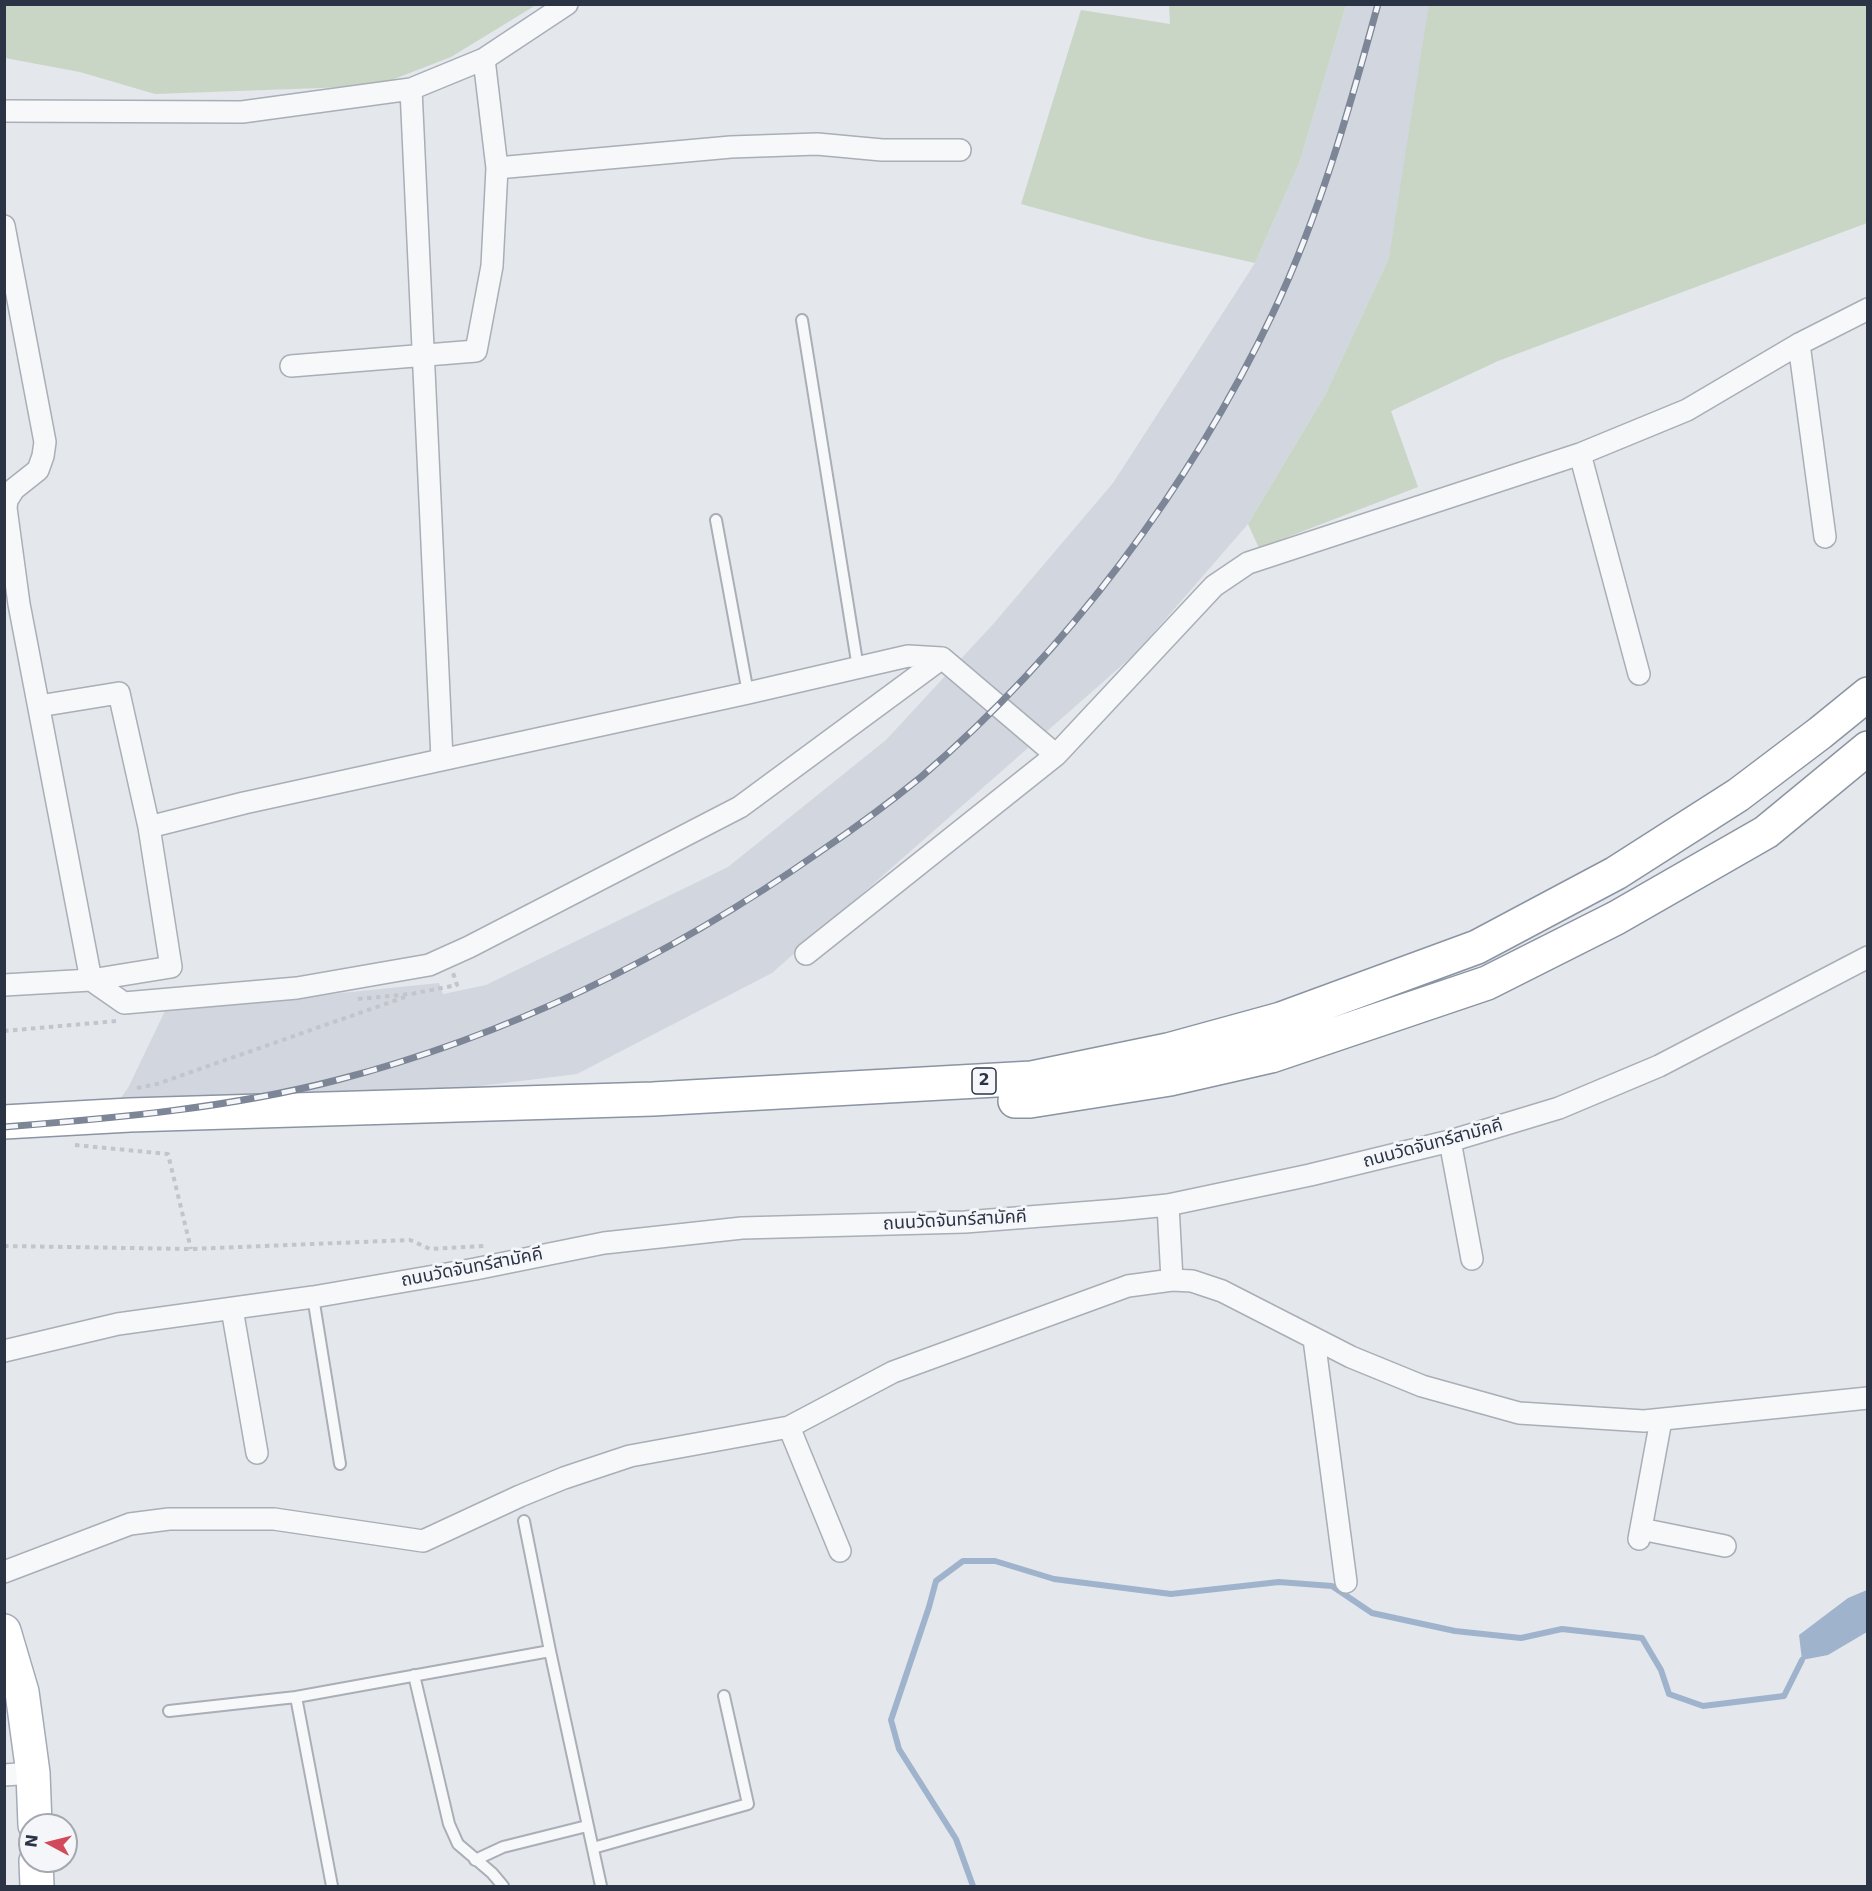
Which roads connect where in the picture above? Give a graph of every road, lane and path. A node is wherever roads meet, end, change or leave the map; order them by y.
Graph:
1 (567, 4) edge
2 (484, 59) junction
3 (411, 89) junction
4 (4, 111) edge
5 (960, 150) dead end
6 (497, 168) junction
7 (4, 226) edge
8 (1868, 309) edge
9 (802, 320) dead end
10 (1799, 344) junction
11 (423, 355) junction
12 (291, 366) dead end
13 (1580, 454) junction
14 (717, 520) dead end
15 (1825, 537) dead end
16 (942, 658) junction
17 (858, 668) junction
18 (1639, 674) dead end
19 (747, 693) junction
20 (1868, 694) edge
21 (39, 706) junction
22 (1868, 748) edge
23 (1056, 755) junction
24 (442, 759) junction
25 (149, 827) junction
26 (806, 954) dead end
27 (1868, 957) edge
28 (91, 980) junction
29 (4, 985) edge
30 (411, 994) dead end
31 (134, 1088) dead end
32 (4, 1122) edge
33 (4, 1132) edge
34 (1450, 1141) junction
35 (75, 1145) dead end
36 (1168, 1205) junction
37 (489, 1245) dead end
38 (4, 1246) edge
39 (191, 1249) junction
40 (1472, 1259) dead end
41 (1172, 1280) junction
42 (313, 1297) junction
43 (232, 1309) junction
44 (1314, 1339) junction
45 (4, 1351) edge
46 (1868, 1398) edge
47 (1661, 1420) junction
48 (789, 1427) junction
49 (257, 1453) dead end
50 (340, 1464) dead end
51 (524, 1521) dead end
52 (1725, 1546) dead end
53 (840, 1551) dead end
54 (4, 1572) edge
55 (1346, 1582) dead end
56 (4, 1632) edge
57 (550, 1651) junction
58 (414, 1675) junction
59 (724, 1696) dead end
60 (296, 1697) junction
61 (169, 1711) dead end
62 (19, 1774) edge
63 (31, 1813) edge
64 (587, 1826) junction
65 (592, 1848) junction
66 (475, 1860) junction
67 (332, 1887) edge
68 (503, 1887) edge
69 (601, 1887) edge

1 - 2 street
2 - 3 street
2 - 6 street
3 - 4 street
3 - 11 street
5 - 6 street
6 - 11 street
7 - 21 street
8 - 10 street
9 - 17 lane
10 - 13 street
10 - 15 street
11 - 12 street
11 - 24 street
13 - 18 street
13 - 23 street
14 - 19 lane
16 - 17 street
16 - 23 street
16 - 28 street
17 - 19 street
19 - 24 street
20 - 32 main road, 2
21 - 25 street
21 - 28 street
22 - 33 main road, 2
23 - 26 street
24 - 25 street
25 - 28 street
27 - 34 street, ถนนวัดจันทร์สามัคคี
28 - 29 street
30 - 31 path
34 - 36 street, ถนนวัดจันทร์สามัคคี
34 - 40 street
35 - 39 path
36 - 41 street
36 - 42 street, ถนนวัดจันทร์สามัคคี
37 - 39 path
38 - 39 path
41 - 44 street
41 - 48 street
42 - 43 street, ถนนวัดจันทร์สามัคคี
42 - 50 lane
43 - 45 street, ถนนวัดจันทร์สามัคคี
43 - 49 street
44 - 47 street
44 - 55 street
46 - 47 street
47 - 52 street
48 - 53 street
48 - 54 street
51 - 57 lane
56 - 62 main road
57 - 58 lane
57 - 64 lane
58 - 60 lane
58 - 66 lane
59 - 65 lane
60 - 61 lane
60 - 67 lane
62 - 63 main road
64 - 65 lane
64 - 66 lane
65 - 69 lane
66 - 68 lane

